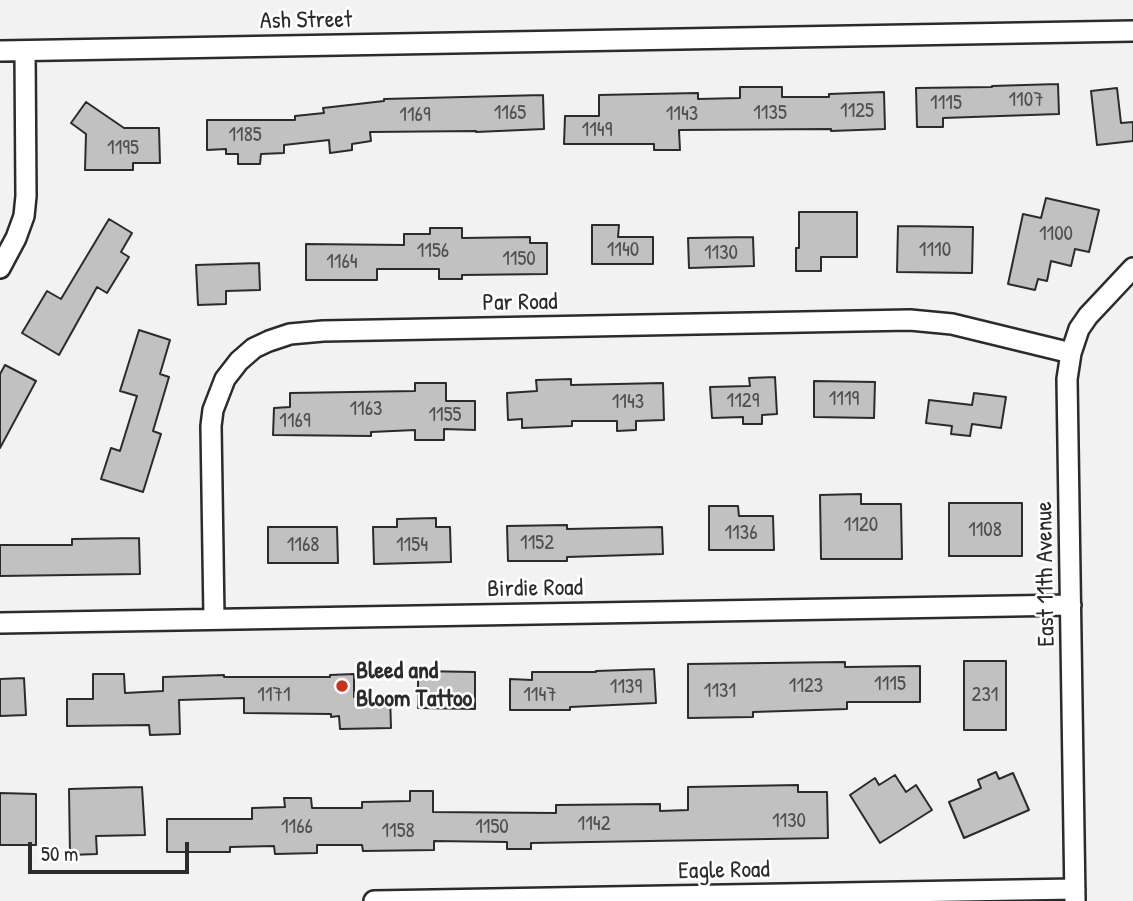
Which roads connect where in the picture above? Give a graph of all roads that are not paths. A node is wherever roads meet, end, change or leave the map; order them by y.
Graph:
1 (1133, 31) edge
2 (0, 51) edge
3 (25, 51) junction
4 (0, 268) edge
5 (1133, 268) edge
6 (1070, 353) junction
7 (1071, 605) junction
8 (214, 618) junction
9 (0, 623) edge
10 (1075, 895) edge
11 (374, 901) edge

1 - 3 street, Ash Street
2 - 3 street, Ash Street
3 - 4 street
5 - 6 street, East 11th Avenue
6 - 7 street, East 11th Avenue
6 - 8 street, Par Road
7 - 8 street, Birdie Road
7 - 10 street, East 11th Avenue
8 - 9 street, Birdie Road
10 - 11 street, Eagle Road

